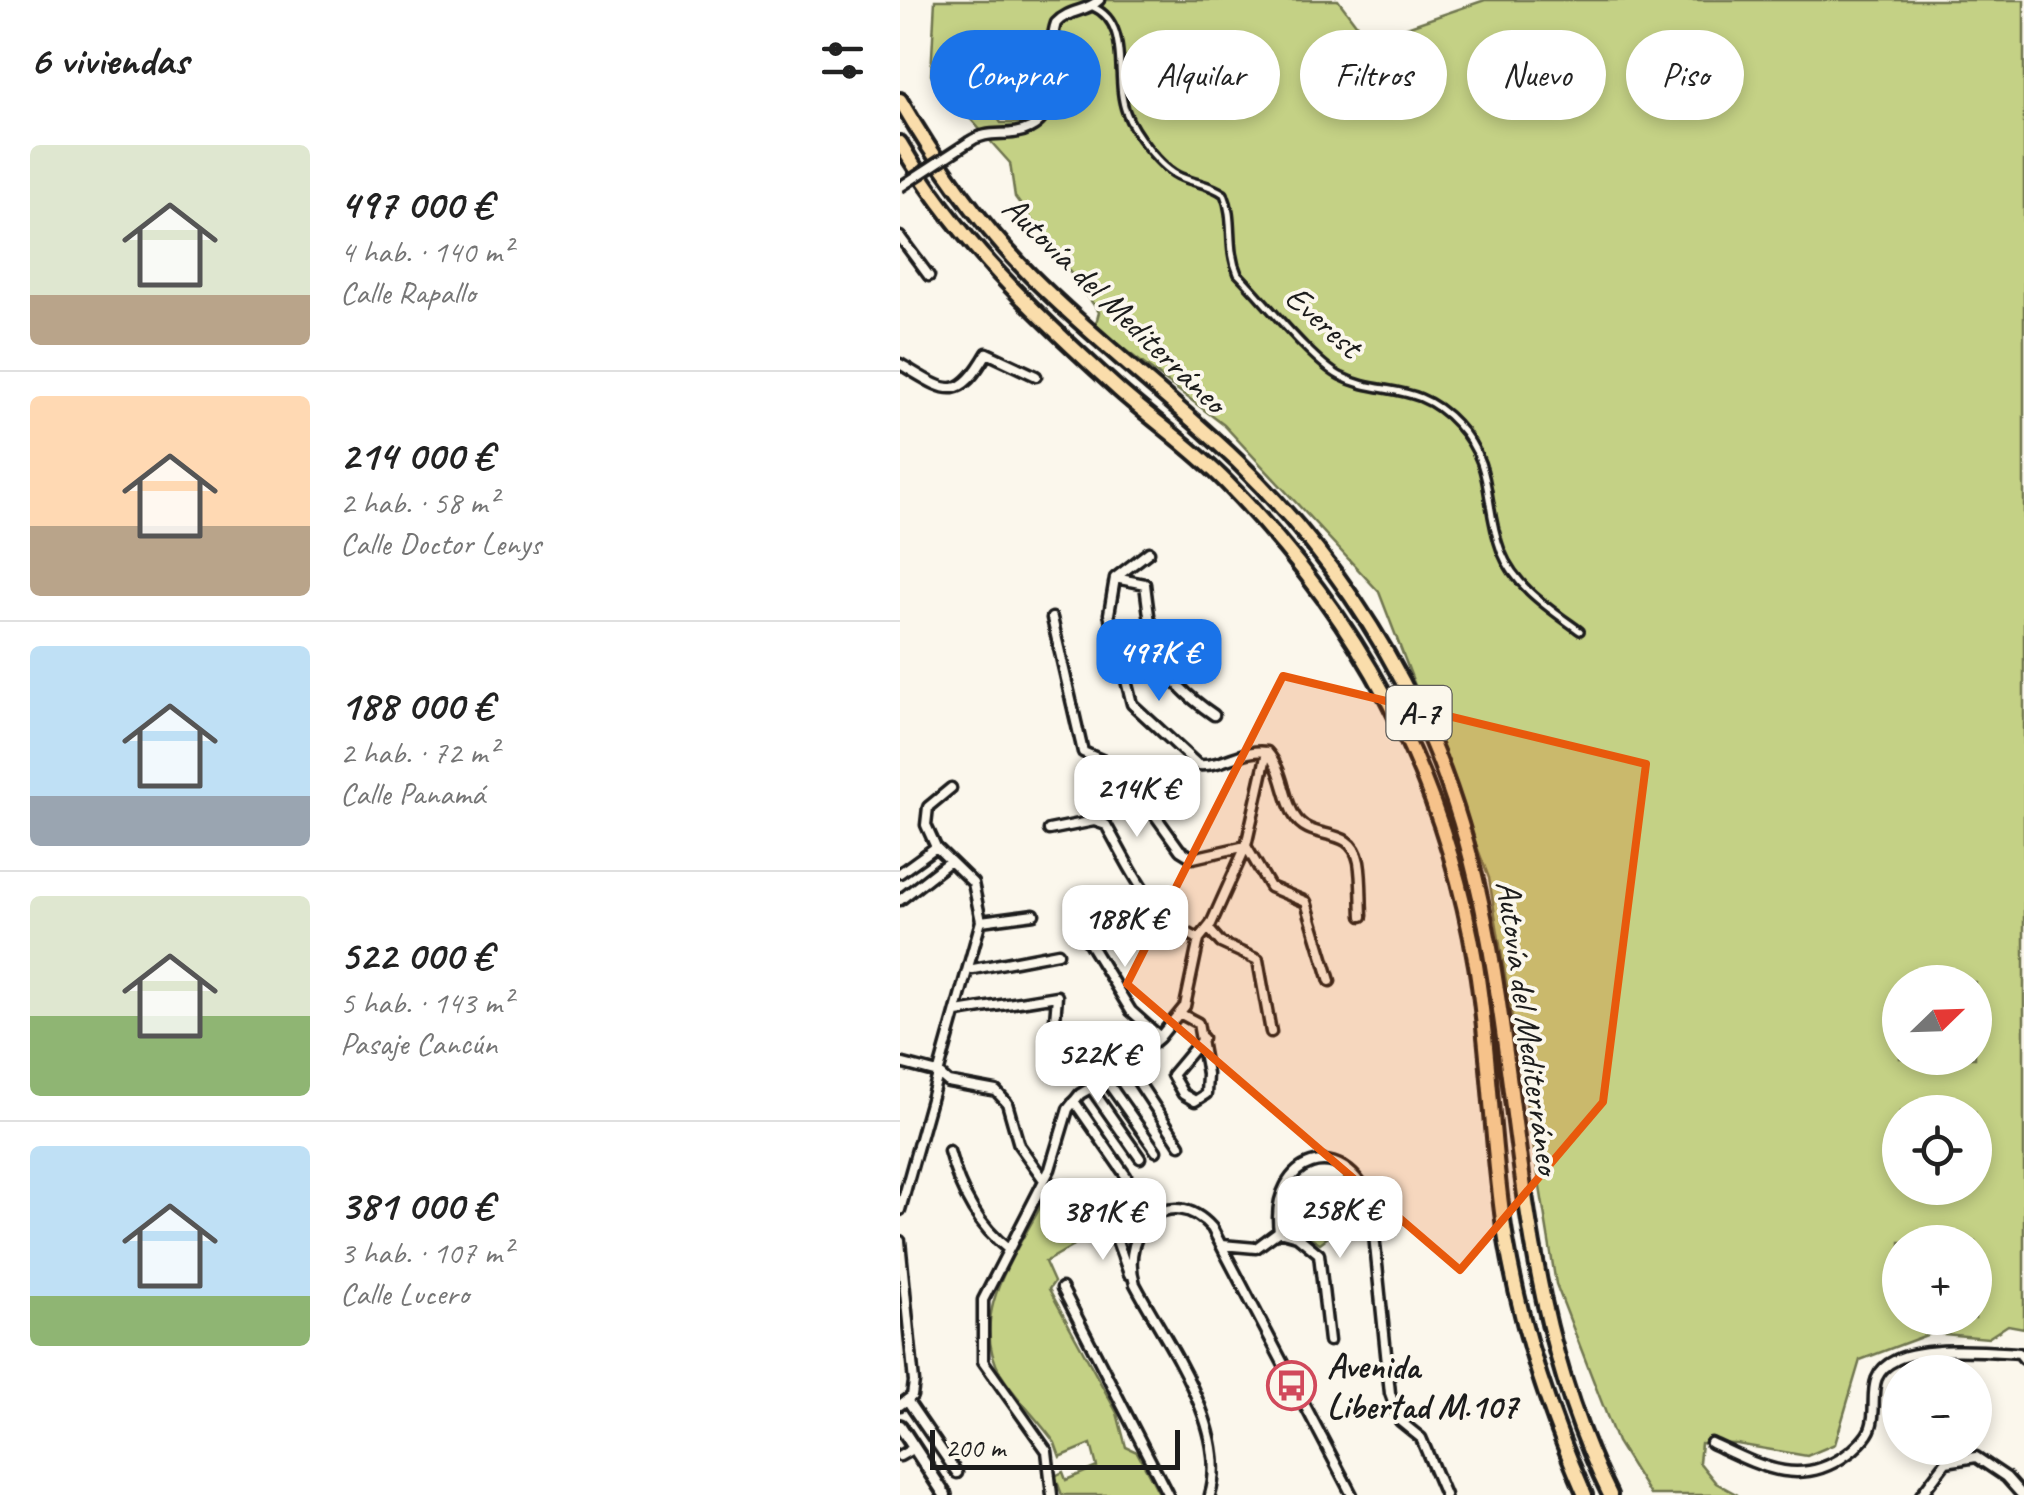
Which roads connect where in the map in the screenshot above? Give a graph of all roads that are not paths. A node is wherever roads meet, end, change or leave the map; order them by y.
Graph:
1 (1096, 3) edge
2 (900, 100) edge
3 (900, 144) edge
4 (900, 186) edge
5 (900, 238) edge
6 (929, 276) dead end
7 (900, 364) edge
8 (1036, 376) dead end
9 (1149, 552) dead end
10 (1115, 578) junction
11 (1052, 618) dead end
12 (1580, 632) dead end
13 (1214, 715) dead end
14 (1267, 752) junction
15 (952, 788) dead end
16 (1049, 830) dead end
17 (1246, 846) junction
18 (936, 847) junction
19 (950, 861) junction
20 (900, 873) edge
21 (900, 900) edge
22 (1034, 914) dead end
23 (1362, 916) dead end
24 (1074, 918) dead end
25 (981, 921) junction
26 (1208, 928) junction
27 (1199, 938) junction
28 (1058, 952) dead end
29 (968, 970) junction
30 (1330, 982) dead end
31 (957, 1012) junction
32 (1181, 1014) junction
33 (1272, 1032) dead end
34 (1160, 1037) junction
35 (1203, 1038) junction
36 (1054, 1044) dead end
37 (900, 1063) edge
38 (1126, 1065) junction
39 (938, 1073) junction
40 (1106, 1080) junction
41 (1092, 1088) junction
42 (1074, 1101) junction
43 (1180, 1145) dead end
44 (949, 1151) dead end
45 (1156, 1152) dead end
46 (1140, 1158) dead end
47 (1126, 1176) dead end
48 (1044, 1180) junction
49 (900, 1210) edge
50 (1112, 1227) dead end
51 (1279, 1232) junction
52 (900, 1241) edge
53 (1222, 1245) junction
54 (1008, 1249) junction
55 (1135, 1284) junction
56 (1062, 1288) dead end
57 (902, 1289) edge
58 (1329, 1341) dead end
59 (2024, 1359) edge
60 (904, 1402) edge
61 (1553, 1416) junction
62 (900, 1426) edge
63 (1711, 1443) dead end
64 (914, 1448) junction
65 (900, 1456) edge
66 (957, 1473) dead end
67 (1050, 1492) edge
68 (1609, 1493) edge
69 (945, 1495) edge
70 (1168, 1495) edge
71 (1210, 1495) edge
72 (1352, 1495) edge
73 (1445, 1495) edge
74 (1578, 1495) edge
75 (1586, 1495) edge
76 (1921, 1495) edge
77 (2022, 1495) edge

1 - 4 street, bridge
1 - 12 street, Everest
2 - 68 highway, Autovía del Mediterráneo / A-7
3 - 61 highway, Autovía del Mediterráneo / A-7
5 - 6 street
7 - 8 street
9 - 10 street
10 - 13 street
10 - 14 street
11 - 17 street
14 - 17 street
14 - 23 street
15 - 18 street
16 - 27 street
17 - 26 street
17 - 30 street
18 - 19 street
18 - 20 street
19 - 21 street
19 - 25 street
22 - 25 street
24 - 34 street
25 - 29 street
26 - 27 street
26 - 33 street
27 - 32 street
28 - 29 street
29 - 31 street
31 - 36 street
31 - 39 street
32 - 34 street
32 - 35 street
34 - 38 street
35 - 35 street
37 - 39 street
38 - 40 street
38 - 43 street
39 - 48 street
39 - 49 street
40 - 41 street
40 - 45 street
41 - 42 street
41 - 46 street
42 - 47 street
42 - 48 street
44 - 54 street
48 - 54 street
50 - 55 street
51 - 53 street
51 - 58 street
51 - 73 street
52 - 57 street
53 - 55 street
53 - 72 street
54 - 67 street
55 - 71 street
56 - 70 street
57 - 60 street
59 - 63 street
60 - 66 street
61 - 74 highway
61 - 75 highway, Autovía del Mediterráneo / A-7
62 - 64 main road
64 - 65 street
64 - 69 main road
76 - 77 street

